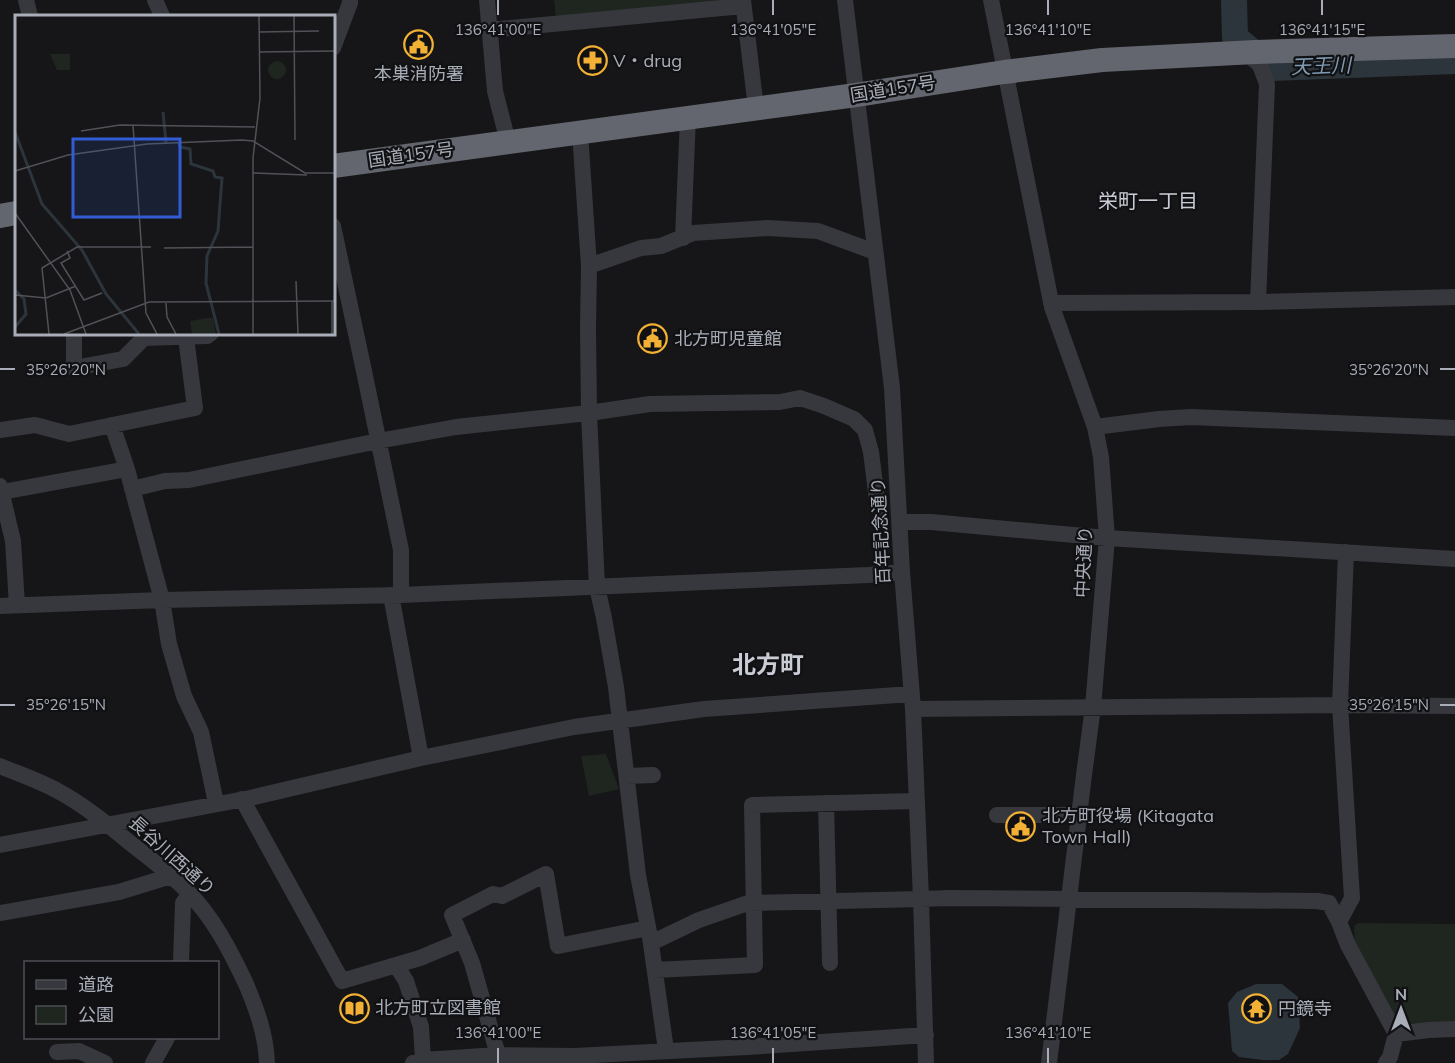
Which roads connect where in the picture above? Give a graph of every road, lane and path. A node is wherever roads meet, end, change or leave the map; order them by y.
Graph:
1 (26, 0) edge
2 (155, 0) edge
3 (350, 0) edge
4 (487, 0) edge
5 (845, 0) edge
6 (991, 0) edge
7 (743, 3) edge
8 (30, 15) edge
9 (162, 15) edge
10 (489, 30) junction
11 (334, 45) edge
12 (1455, 46) edge
13 (1255, 52) junction
14 (1004, 72) junction
15 (856, 95) junction
16 (756, 108) junction
17 (688, 117) junction
18 (580, 132) junction
19 (508, 142) junction
20 (334, 166) edge
21 (15, 213) edge
22 (0, 216) edge
23 (334, 236) edge
24 (683, 238) junction
25 (876, 252) junction
26 (589, 266) junction
27 (338, 274) edge
28 (1455, 297) edge
29 (1258, 302) junction
30 (1051, 303) junction
31 (74, 334) edge
32 (209, 334) edge
33 (186, 337) junction
34 (589, 413) junction
35 (112, 425) junction
36 (1095, 427) junction
37 (1455, 428) edge
38 (0, 430) edge
39 (378, 441) junction
40 (127, 469) junction
41 (1, 489) edge
42 (132, 489) junction
43 (878, 508) dead end
44 (900, 522) junction
45 (5, 532) edge
46 (1107, 538) junction
47 (1346, 552) junction
48 (1455, 559) edge
49 (902, 572) junction
50 (597, 586) junction
51 (396, 595) junction
52 (162, 600) junction
53 (8, 606) edge
54 (912, 701) junction
55 (1340, 705) junction
56 (1455, 706) edge
57 (1093, 707) junction
58 (621, 720) junction
59 (421, 758) junction
60 (0, 766) edge
61 (653, 775) dead end
62 (627, 776) junction
63 (242, 799) junction
64 (917, 801) junction
65 (216, 803) junction
66 (826, 803) junction
67 (997, 815) dead end
68 (1079, 815) junction
69 (109, 825) junction
70 (0, 845) edge
71 (171, 876) junction
72 (190, 894) junction
73 (921, 899) junction
74 (1069, 900) junction
75 (828, 902) junction
76 (754, 903) junction
77 (0, 913) edge
78 (1339, 922) junction
79 (650, 935) junction
80 (463, 940) junction
81 (181, 961) edge
82 (830, 963) dead end
83 (396, 965) junction
84 (655, 970) junction
85 (1455, 1029) edge
86 (1396, 1034) junction
87 (926, 1035) junction
88 (166, 1039) edge
89 (666, 1050) junction
90 (57, 1052) dead end
91 (498, 1055) junction
92 (575, 1060) edge
93 (418, 1061) edge
94 (105, 1063) edge
95 (153, 1063) edge
96 (267, 1063) edge
97 (926, 1063) edge
98 (1049, 1063) edge
99 (1386, 1063) edge

1 - 8 street
2 - 9 street
3 - 11 street
4 - 10 street
5 - 15 street, 百年記念通り
6 - 14 street, 中央通り
7 - 10 street
7 - 16 street
10 - 19 street
12 - 13 highway, 国道157号
13 - 14 highway, 国道157号
13 - 29 street
14 - 15 highway, 国道157号
14 - 30 street, 中央通り
15 - 16 highway, 国道157号
15 - 25 street, 百年記念通り
16 - 17 highway, 国道157号
17 - 18 highway, 国道157号
17 - 24 street
18 - 19 highway, 国道157号
18 - 26 street
19 - 20 highway, 国道157号
21 - 22 highway
23 - 27 street
24 - 25 street
24 - 26 street
25 - 44 street, 百年記念通り
26 - 34 street
27 - 39 street
28 - 29 street
29 - 30 street
30 - 36 street, 中央通り
31 - 33 street
32 - 33 street
33 - 35 street
34 - 39 street
34 - 43 street
34 - 50 street
35 - 38 street
35 - 40 street
36 - 37 street
36 - 46 street, 中央通り
39 - 42 street
39 - 51 street
40 - 41 street
40 - 42 street
41 - 45 street
42 - 52 street
44 - 46 street
44 - 49 street, 百年記念通り
45 - 53 street
46 - 47 street
46 - 57 street, 中央通り
47 - 48 street
47 - 55 street
49 - 50 street
49 - 54 street, 百年記念通り
50 - 51 street
50 - 58 street
51 - 52 street
51 - 59 street
52 - 53 street
52 - 65 street
54 - 57 street
54 - 58 street
54 - 64 street, 百年記念通り
55 - 56 street
55 - 57 street
55 - 78 street
57 - 68 street, 中央通り
58 - 59 street
58 - 62 street
59 - 63 street
60 - 69 street, 長谷川西通り
61 - 62 street
62 - 79 street
63 - 65 street
63 - 83 street
64 - 66 street
64 - 73 street, 百年記念通り
65 - 69 street
66 - 75 street
66 - 76 street
67 - 68 street
68 - 74 street, 中央通り
69 - 70 street
69 - 71 street, 長谷川西通り
71 - 72 street, 長谷川西通り
71 - 77 street
72 - 81 street
72 - 96 street, 長谷川西通り
73 - 74 street
73 - 75 street
73 - 87 street, 百年記念通り
74 - 78 street
74 - 98 street, 中央通り
75 - 76 street
75 - 82 street
76 - 79 street
76 - 84 street
78 - 86 street
79 - 80 street
79 - 84 street
80 - 83 street
80 - 91 street
83 - 93 street
84 - 89 street
85 - 86 street
86 - 99 street
87 - 89 street
87 - 97 street, 百年記念通り
88 - 95 street
89 - 92 street
90 - 94 street
91 - 92 street
91 - 93 street

